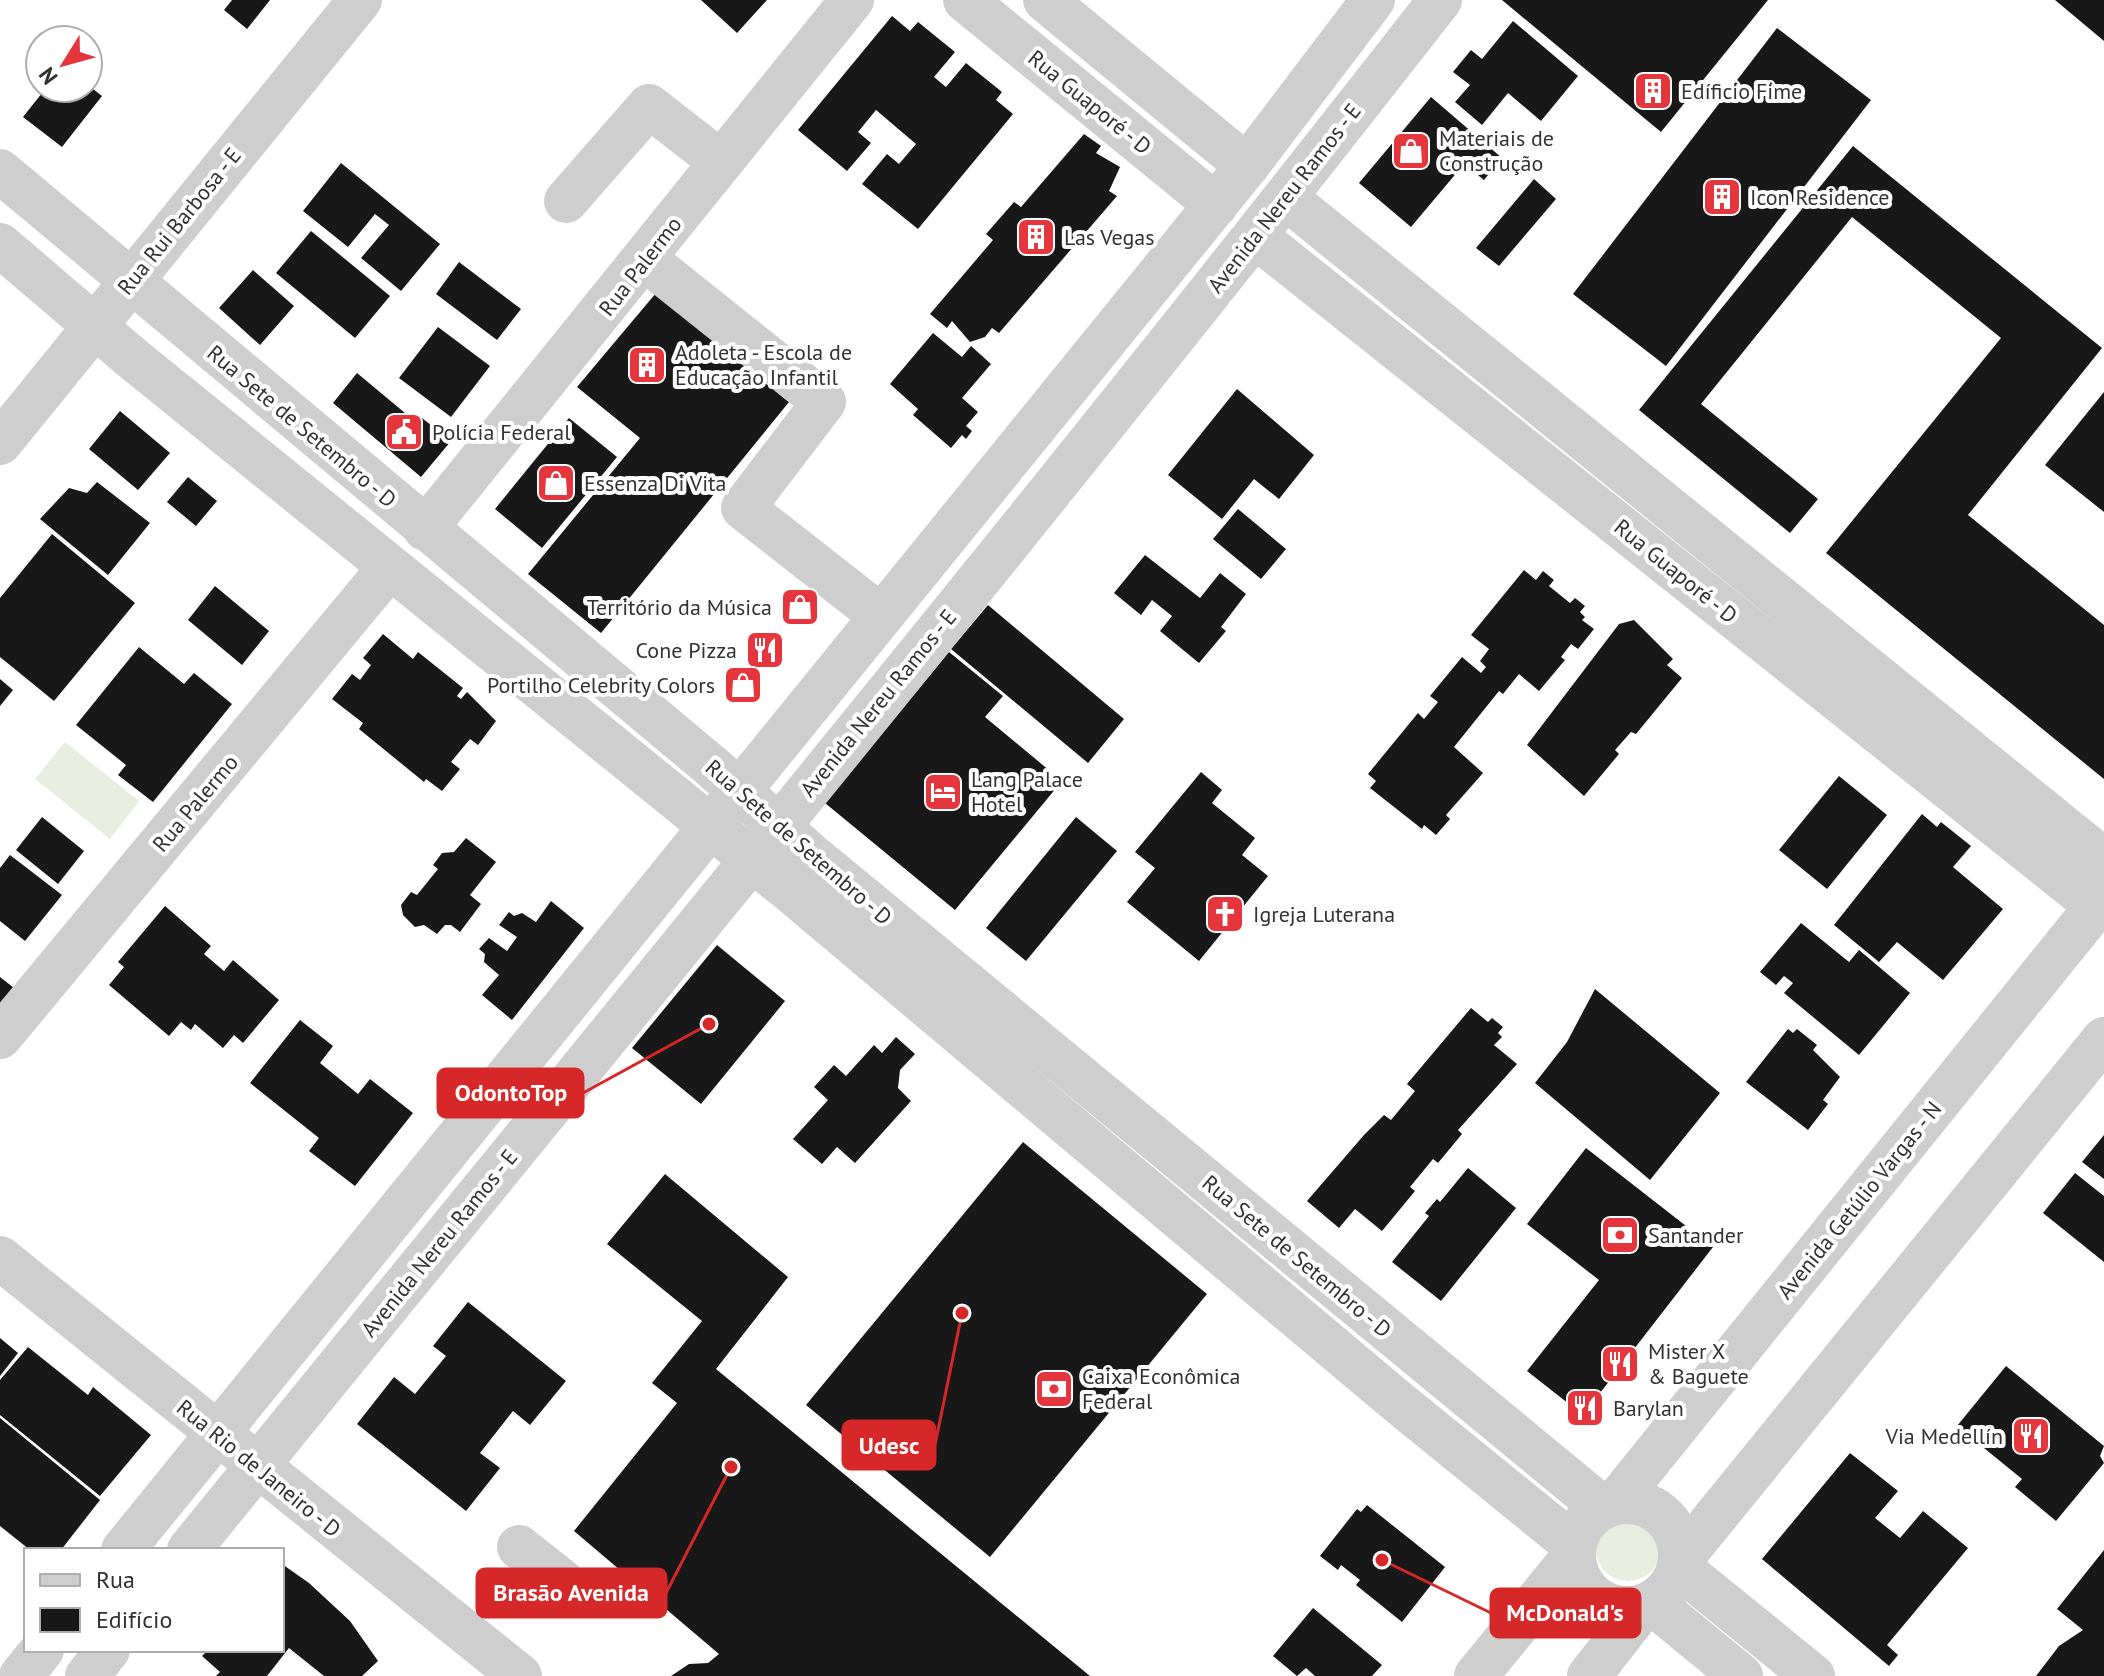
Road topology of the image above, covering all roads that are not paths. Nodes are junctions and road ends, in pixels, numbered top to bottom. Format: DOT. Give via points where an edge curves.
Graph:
graph roads {
  1 [pos="360,0"];
  2 [pos="852,0"];
  3 [pos="965,0"];
  4 [pos="1045,0"];
  5 [pos="1373,0"];
  6 [pos="1440,0"];
  7 [pos="1126,66"];
  8 [pos="1094,106"];
  9 [pos="721,162"];
  10 [pos="1247,166"];
  11 [pos="0,171"];
  12 [pos="1286,198"];
  13 [pos="566,201"];
  14 [pos="1216,205"];
  15 [pos="1255,236"];
  16 [pos="0,245"];
  17 [pos="646,260"];
  18 [pos="1381,274"];
  19 [pos="128,282"];
  20 [pos="1351,312"];
  21 [pos="95,326"];
  22 [pos="0,443"];
  23 [pos="425,529"];
  24 [pos="389,568"];
  25 [pos="881,616"];
  26 [pos="738,791"];
  27 [pos="1999,801"];
  28 [pos="779,826"];
  29 [pos="711,827"];
  30 [pos="751,859"];
  31 [pos="2104,860"];
  32 [pos="2101,902"];
  33 [pos="0,1037"];
  34 [pos="2104,1039"];
  35 [pos="0,1258"];
  36 [pos="217,1434"];
  37 [pos="257,1467"];
  38 [pos="1608,1505"];
  39 [pos="519,1547"];
  40 [pos="125,1548"];
  41 [pos="191,1548"];
  42 [pos="1574,1551"];
  43 [pos="1680,1563"];
  44 [pos="562,1581"];
  45 [pos="1647,1605"];
  46 [pos="40,1652"];
  47 [pos="106,1652"];
  48 [pos="21,1676"];
  49 [pos="87,1676"];
  50 [pos="520,1676"];
  51 [pos="1476,1676"];
  52 [pos="1589,1676"];
  53 [pos="1741,1676"];
  54 [pos="1813,1676"];
  1 -- 19 [label="street, Rua Rui Barbosa - E"];
  2 -- 9 [label="street, Rua Palermo"];
  3 -- 8 [label="street, Rua Guaporé - D"];
  4 -- 7 [label="street"];
  5 -- 10 [label="street"];
  6 -- 12 [label="street, Avenida Nereu Ramos - E"];
  7 -- 8 [label="street"];
  7 -- 10 [label="street"];
  8 -- 14 [label="street, Rua Guaporé - D"];
  9 -- 13 [label="street" via="649,106"];
  9 -- 17 [label="street, Rua Palermo"];
  10 -- 14 [label="street"];
  11 -- 19 [label="street, Rua Sete de Setembro - D"];
  12 -- 15 [label="street, Avenida Nereu Ramos - E"];
  12 -- 18 [label="street, Rua Guaporé - D"];
  14 -- 25 [label="street"];
  15 -- 20 [label="street, Rua Guaporé - D"];
  15 -- 28 [label="street, Avenida Nereu Ramos - E"];
  16 -- 21 [label="street, Rua Sete de Setembro - D"];
  17 -- 23 [label="street, Rua Palermo"];
  17 -- 25 [label="street" via="824,402 743,508"];
  18 -- 20 [label="street"];
  18 -- 27 [label="street, Rua Guaporé - D"];
  19 -- 21 [label="street, Rua Rui Barbosa - E"];
  19 -- 23 [label="street, Rua Sete de Setembro - D"];
  20 -- 27 [label="street, Rua Guaporé - D"];
  21 -- 22 [label="street, Rua Rui Barbosa - E"];
  21 -- 24 [label="street, Rua Sete de Setembro - D"];
  23 -- 26 [label="street, Rua Sete de Setembro - D"];
  24 -- 29 [label="street, Rua Sete de Setembro - D"];
  24 -- 33 [label="street, Rua Palermo"];
  25 -- 26 [label="street"];
  26 -- 28 [label="street, Rua Sete de Setembro - D"];
  26 -- 29 [label="street"];
  27 -- 31 [label="street, Rua Guaporé - D"];
  27 -- 32 [label="street, Rua Guaporé - D"];
  28 -- 30 [label="street, Avenida Nereu Ramos - E"];
  28 -- 38 [label="street, Rua Sete de Setembro - D"];
  29 -- 30 [label="street, Rua Sete de Setembro - D"];
  29 -- 36 [label="street"];
  30 -- 37 [label="street, Avenida Nereu Ramos - E"];
  30 -- 42 [label="street, Rua Sete de Setembro - D"];
  32 -- 38 [label="street, Avenida Getúlio Vargas - N"];
  34 -- 43 [label="street"];
  35 -- 36 [label="street, Rua Rio de Janeiro - D"];
  36 -- 37 [label="street, Rua Rio de Janeiro - D"];
  36 -- 40 [label="street"];
  37 -- 41 [label="street, Avenida Nereu Ramos - E"];
  37 -- 50 [label="street, Rua Rio de Janeiro - D"];
  38 -- 42 [label="street" via="1584,1523"];
  38 -- 43 [label="street" via="1640,1503 1662,1514 1677,1534"];
  39 -- 44 [label="street"];
  42 -- 45 [label="street" via="1577,1576 1604,1604 1623,1609"];
  42 -- 51 [label="street"];
  43 -- 45 [label="street" via="1670,1588"];
  43 -- 54 [label="street"];
  45 -- 52 [label="street"];
  45 -- 53 [label="street"];
  46 -- 48 [label="street"];
  47 -- 49 [label="street"];
}
